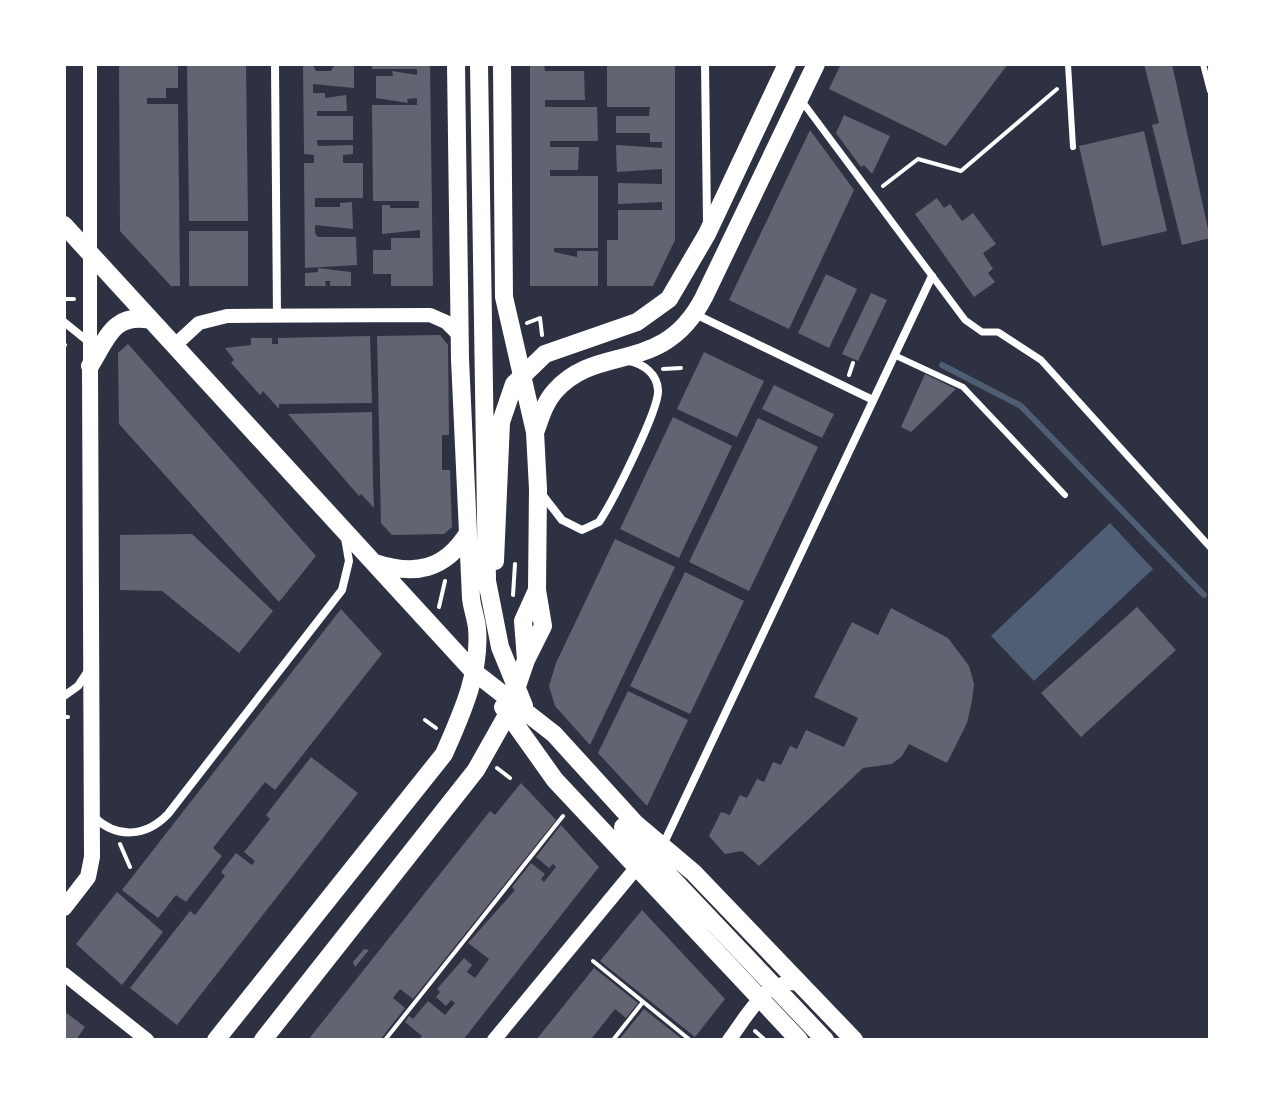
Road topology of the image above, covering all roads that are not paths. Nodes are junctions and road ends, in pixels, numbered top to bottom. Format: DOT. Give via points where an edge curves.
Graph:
graph roads {
  1 [pos="90,64"];
  2 [pos="275,64"];
  3 [pos="456,64"];
  4 [pos="479,64"];
  5 [pos="502,64"];
  6 [pos="705,64"];
  7 [pos="787,64"];
  8 [pos="816,64"];
  9 [pos="1068,64"];
  10 [pos="1203,64"];
  11 [pos="1210,91"];
  12 [pos="800,98"];
  13 [pos="1073,147"];
  14 [pos="64,225"];
  15 [pos="707,234"];
  16 [pos="91,255"];
  17 [pos="932,276"];
  18 [pos="695,314"];
  19 [pos="277,316"];
  20 [pos="151,320"];
  21 [pos="64,322"];
  22 [pos="460,336"];
  23 [pos="90,343"];
  24 [pos="174,346"];
  25 [pos="894,355"];
  26 [pos="619,360"];
  27 [pos="90,366"];
  28 [pos="522,373"];
  29 [pos="873,400"];
  30 [pos="535,432"];
  31 [pos="538,489"];
  32 [pos="1065,495"];
  33 [pos="343,530"];
  34 [pos="468,533"];
  35 [pos="1210,547"];
  36 [pos="374,563"];
  37 [pos="477,629"];
  38 [pos="91,666"];
  39 [pos="473,671"];
  40 [pos="64,696"];
  41 [pos="510,707"];
  42 [pos="92,815"];
  43 [pos="662,845"];
  44 [pos="637,867"];
  45 [pos="64,908"];
  46 [pos="64,974"];
  47 [pos="807,988"];
  48 [pos="762,999"];
  49 [pos="147,1040"];
  50 [pos="216,1040"];
  51 [pos="263,1040"];
  52 [pos="494,1040"];
  53 [pos="729,1040"];
  54 [pos="799,1040"];
  55 [pos="825,1040"];
  56 [pos="854,1040"];
  1 -- 16 [label="street"];
  2 -- 19 [label="street"];
  3 -- 22 [label="main road"];
  4 -- 55 [label="main road" via="485,541 493,617 509,675 531,721 571,772"];
  5 -- 28 [label="main road" via="504,297"];
  6 -- 15 [label="street"];
  7 -- 15 [label="main road"];
  8 -- 12 [label="main road"];
  9 -- 13 [label="lane"];
  10 -- 11 [label="lane"];
  12 -- 17 [label="street"];
  12 -- 18 [label="main road"];
  14 -- 16 [label="main road"];
  15 -- 28 [label="main road" via="678,287 649,316 562,346"];
  16 -- 20 [label="main road"];
  16 -- 23 [label="street"];
  17 -- 25 [label="street"];
  17 -- 35 [label="street" via="965,320 982,332 998,332 1041,360"];
  18 -- 26 [label="main road" via="663,344"];
  18 -- 29 [label="street"];
  19 -- 22 [label="street" via="430,315"];
  19 -- 24 [label="street" via="212,317"];
  20 -- 24 [label="main road"];
  20 -- 27 [label="main road" via="128,319 114,325"];
  21 -- 23 [label="street"];
  22 -- 34 [label="main road"];
  23 -- 27 [label="street"];
  24 -- 33 [label="main road"];
  25 -- 29 [label="street"];
  25 -- 32 [label="lane" via="963,387"];
  26 -- 30 [label="main road" via="564,383 548,400"];
  26 -- 31 [label="street" via="648,370 658,399 603,517 588,529 576,528 562,520"];
  27 -- 38 [label="main road"];
  28 -- 30 [label="main road"];
  28 -- 37 [label="main road" via="501,422 496,553 487,609"];
  29 -- 43 [label="street"];
  30 -- 31 [label="main road"];
  31 -- 41 [label="main road" via="537,590 543,626"];
  33 -- 36 [label="main road"];
  33 -- 42 [label="street" via="349,561 342,590 168,814 148,831 135,834 104,827"];
  34 -- 36 [label="main road" via="444,562 410,572"];
  34 -- 37 [label="main road"];
  36 -- 39 [label="main road"];
  37 -- 39 [label="main road"];
  38 -- 40 [label="street"];
  38 -- 42 [label="main road"];
  39 -- 41 [label="main road"];
  39 -- 50 [label="main road" via="462,717 444,754"];
  41 -- 43 [label="main road" via="554,734 635,823"];
  41 -- 44 [label="main road" via="555,780"];
  41 -- 51 [label="main road" via="491,747 459,793"];
  42 -- 45 [label="main road" via="88,877"];
  43 -- 47 [label="main road"];
  44 -- 48 [label="main road"];
  44 -- 52 [label="street"];
  46 -- 49 [label="street"];
  47 -- 48 [label="street" via="777,984"];
  47 -- 56 [label="main road"];
  48 -- 53 [label="street"];
  48 -- 54 [label="main road"];
}
